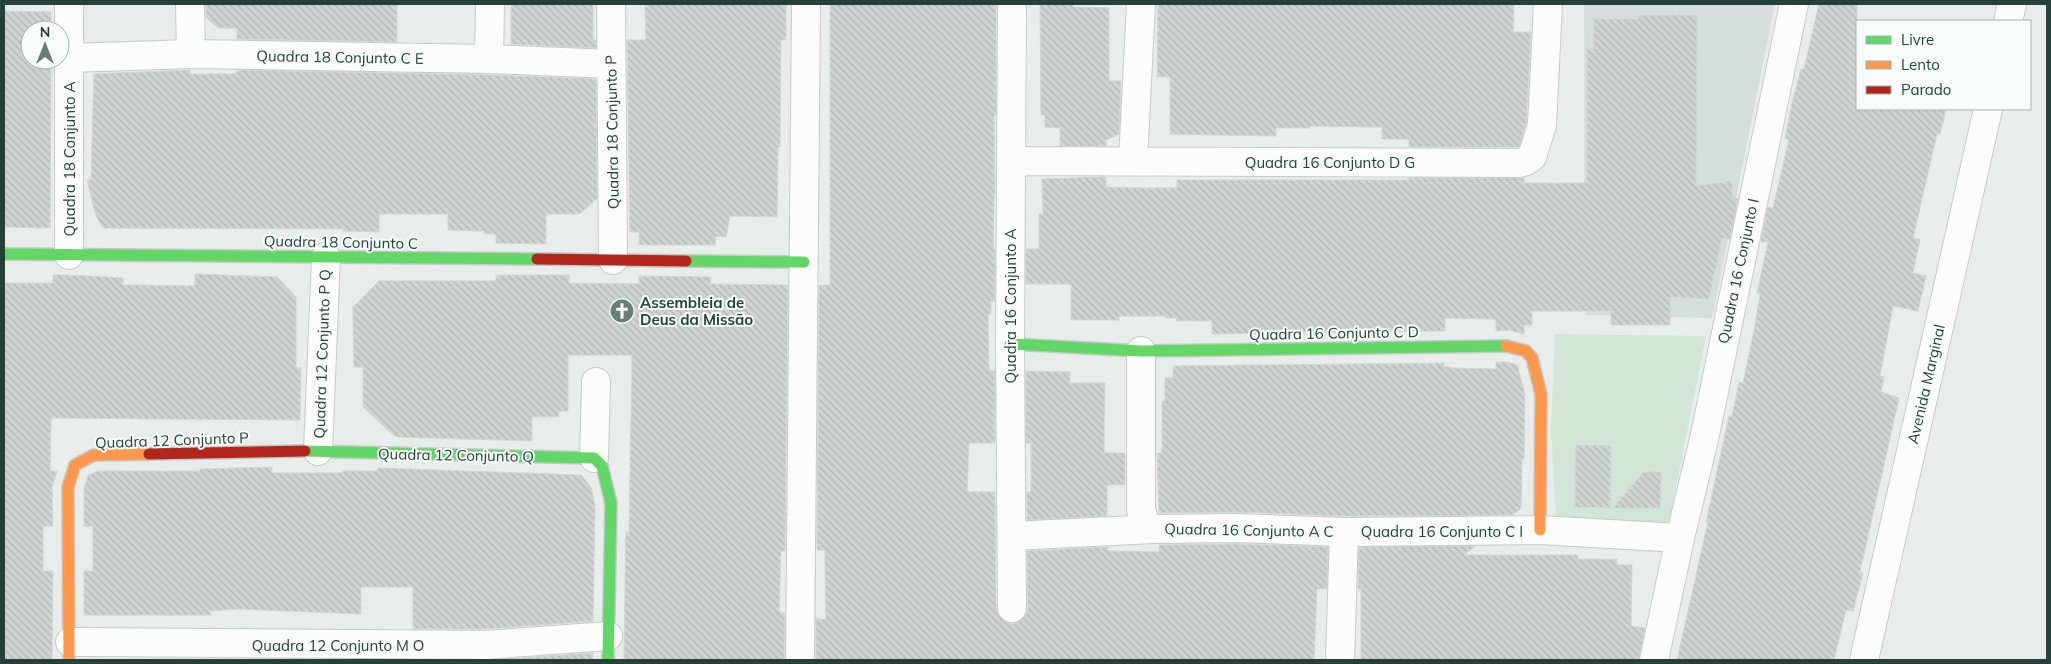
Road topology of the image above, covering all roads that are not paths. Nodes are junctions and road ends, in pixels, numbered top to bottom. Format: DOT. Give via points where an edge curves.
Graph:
graph roads {
  1 [pos="69,4"];
  2 [pos="190,4"];
  3 [pos="490,4"];
  4 [pos="611,4"];
  5 [pos="806,4"];
  6 [pos="1012,4"];
  7 [pos="1141,4"];
  8 [pos="1548,4"];
  9 [pos="1794,4"];
  10 [pos="2012,4"];
  11 [pos="69,20"];
  12 [pos="2008,20"];
  13 [pos="191,54"];
  14 [pos="70,58"];
  15 [pos="489,59"];
  16 [pos="610,64"];
  17 [pos="69,70"];
  18 [pos="1988,110"];
  19 [pos="1011,161"];
  20 [pos="1132,161"];
  21 [pos="4,254"];
  22 [pos="69,255"];
  23 [pos="326,257"];
  24 [pos="613,260"];
  25 [pos="804,262"];
  26 [pos="1010,344"];
  27 [pos="1141,351"];
  28 [pos="596,382"];
  29 [pos="318,451"];
  30 [pos="594,458"];
  31 [pos="1154,529"];
  32 [pos="1540,530"];
  33 [pos="1344,532"];
  34 [pos="1012,536"];
  35 [pos="1680,538"];
  36 [pos="1012,608"];
  37 [pos="608,648"];
  38 [pos="69,651"];
  39 [pos="190,652"];
  40 [pos="485,653"];
  41 [pos="800,660"];
  42 [pos="1340,660"];
  43 [pos="1654,660"];
  44 [pos="1864,660"];
  1 -- 11 [label="street, Quadra 18 Conjunto A"];
  2 -- 13 [label="street"];
  3 -- 15 [label="street"];
  4 -- 16 [label="street, Quadra 18 Conjunto P"];
  5 -- 25 [label="street"];
  6 -- 19 [label="street, Quadra 16 Conjunto A"];
  7 -- 20 [label="street"];
  8 -- 20 [label="street, Quadra 16 Conjunto D G" via="1542,125 1532,156 1526,161"];
  9 -- 35 [label="street, Quadra 16 Conjunto I" via="1705,435"];
  10 -- 12 [label="street"];
  13 -- 14 [label="street, Quadra 18 Conjunto C E"];
  13 -- 15 [label="street, Quadra 18 Conjunto C E"];
  15 -- 16 [label="street, Quadra 18 Conjunto C E"];
  16 -- 24 [label="street, Quadra 18 Conjunto P"];
  17 -- 22 [label="street, Quadra 18 Conjunto A"];
  18 -- 44 [label="street, Avenida Marginal"];
  19 -- 20 [label="street, Quadra 16 Conjunto D G"];
  19 -- 26 [label="street, Quadra 16 Conjunto A"];
  21 -- 22 [label="street, Quadra 18 Conjunto C"];
  22 -- 23 [label="street, Quadra 18 Conjunto C"];
  23 -- 24 [label="street, Quadra 18 Conjunto C"];
  23 -- 29 [label="street, Quadra 12 Conjunto P Q"];
  24 -- 25 [label="street, Quadra 18 Conjunto C"];
  25 -- 41 [label="street"];
  26 -- 27 [label="street, Quadra 16 Conjunto C D"];
  26 -- 34 [label="street, Quadra 16 Conjunto A"];
  27 -- 31 [label="street" via="1141,510 1146,524"];
  27 -- 32 [label="street, Quadra 16 Conjunto C D" via="1509,346 1526,351 1532,358 1541,394"];
  28 -- 30 [label="street"];
  29 -- 30 [label="street, Quadra 12 Conjunto Q"];
  29 -- 38 [label="street, Quadra 12 Conjunto P" via="94,455 75,465 68,487"];
  30 -- 37 [label="street" via="602,466 610,503"];
  31 -- 33 [label="street, Quadra 16 Conjunto A C"];
  31 -- 34 [label="street, Quadra 16 Conjunto A C"];
  32 -- 33 [label="street, Quadra 16 Conjunto C I"];
  32 -- 35 [label="street"];
  33 -- 42 [label="street"];
  34 -- 36 [label="street, Quadra 16 Conjunto A"];
  35 -- 43 [label="street, Quadra 16 Conjunto I"];
  37 -- 40 [label="street, Quadra 12 Conjunto M O"];
  38 -- 39 [label="street, Quadra 12 Conjunto M O"];
  39 -- 40 [label="street, Quadra 12 Conjunto M O"];
}
